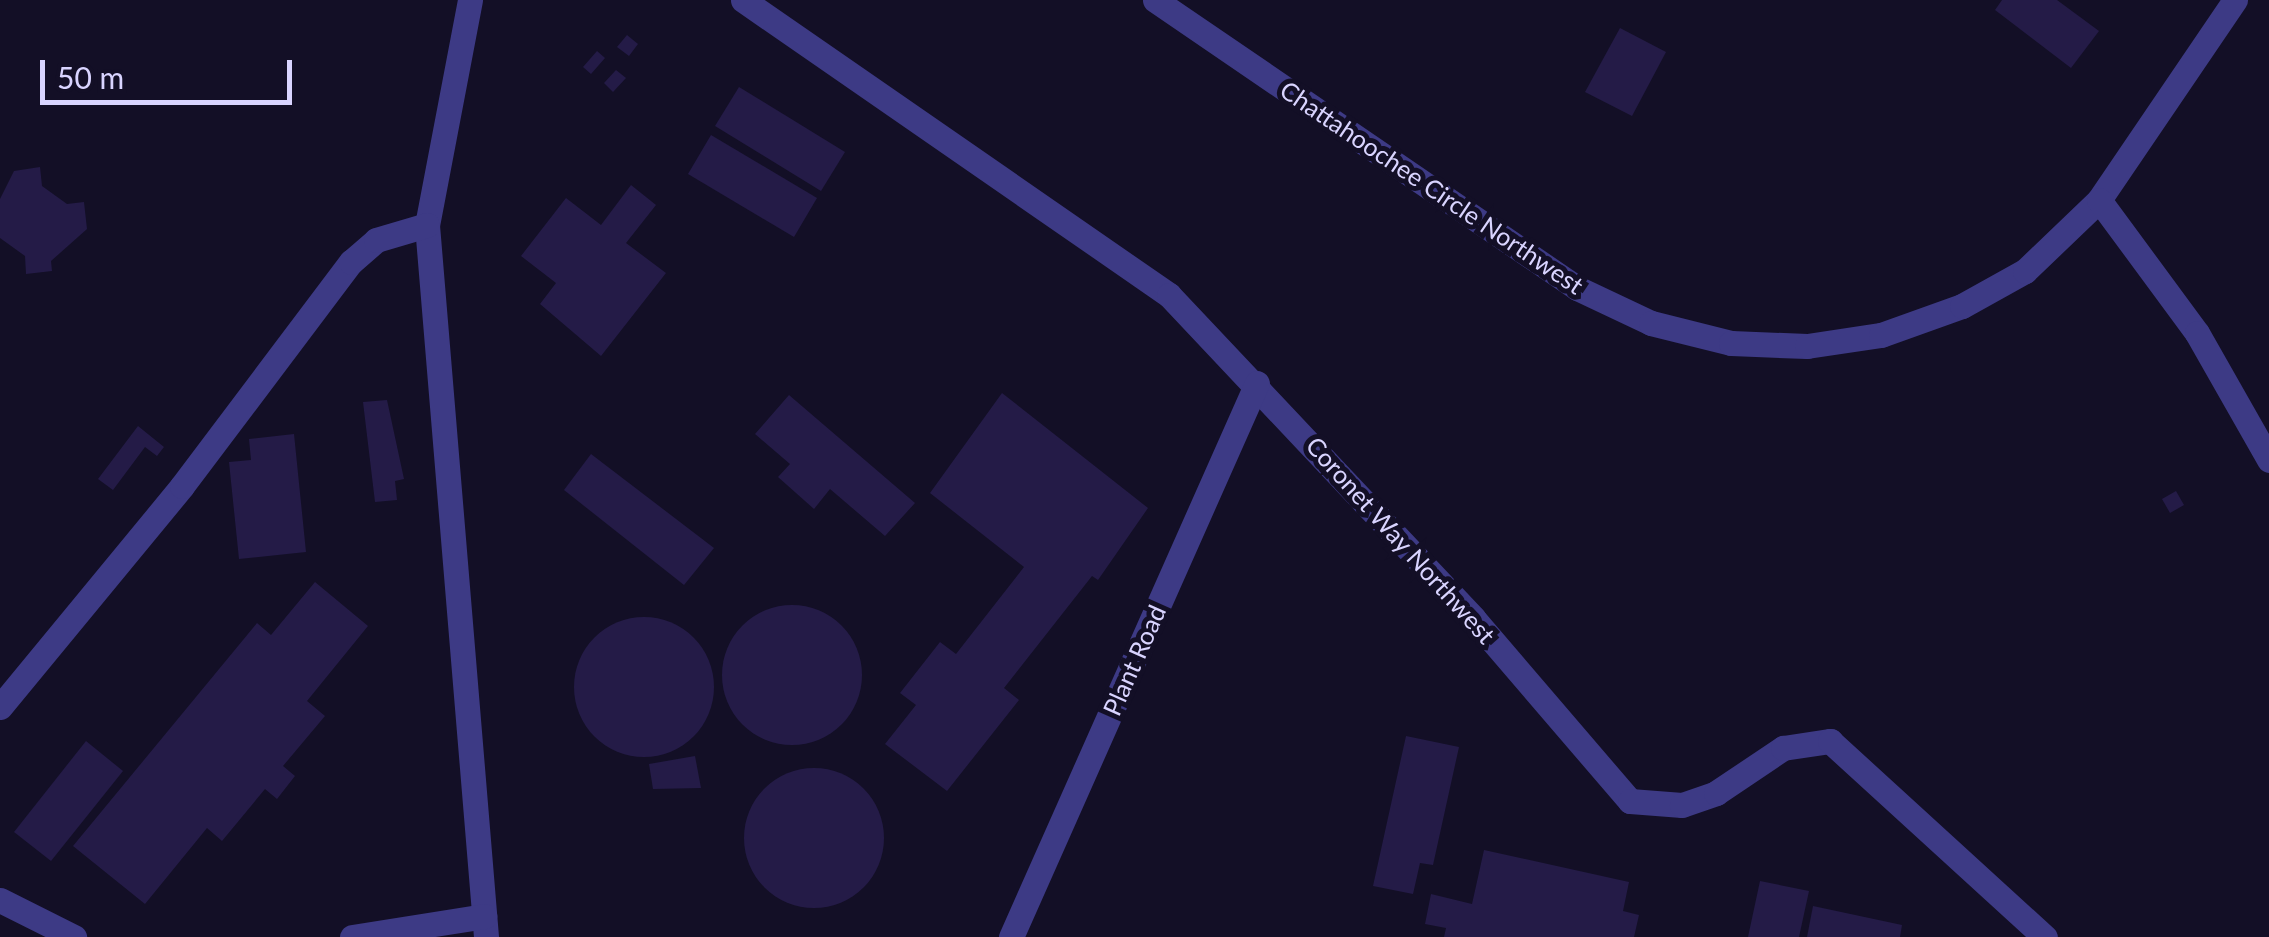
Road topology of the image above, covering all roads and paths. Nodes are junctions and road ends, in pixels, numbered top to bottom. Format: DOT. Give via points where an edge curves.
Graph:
graph roads {
  1 [pos="470,0"];
  2 [pos="743,0"];
  3 [pos="1155,0"];
  4 [pos="2235,0"];
  5 [pos="2099,200"];
  6 [pos="428,224"];
  7 [pos="1257,383"];
  8 [pos="2269,460"];
  9 [pos="0,706"];
  10 [pos="0,900"];
  11 [pos="485,926"];
  12 [pos="74,937"];
  13 [pos="352,937"];
  14 [pos="1011,937"];
  15 [pos="2045,937"];
  1 -- 6 [label="street"];
  2 -- 7 [label="street, Coronet Way Northwest" via="1168,295"];
  3 -- 5 [label="street, Chattahoochee Circle Northwest" via="1577,288 1651,323 1731,343 1807,346 1881,334 1962,306 2025,270"];
  4 -- 5 [label="street, Chattahoochee Circle Northwest"];
  5 -- 8 [label="street" via="2198,333"];
  6 -- 9 [label="street" via="376,240 351,262 182,486"];
  6 -- 11 [label="street"];
  7 -- 14 [label="street, Plant Road"];
  7 -- 15 [label="street, Coronet Way Northwest" via="1630,802 1682,806 1716,793 1783,748 1830,741"];
  10 -- 12 [label="street"];
  11 -- 13 [label="street"];
}
